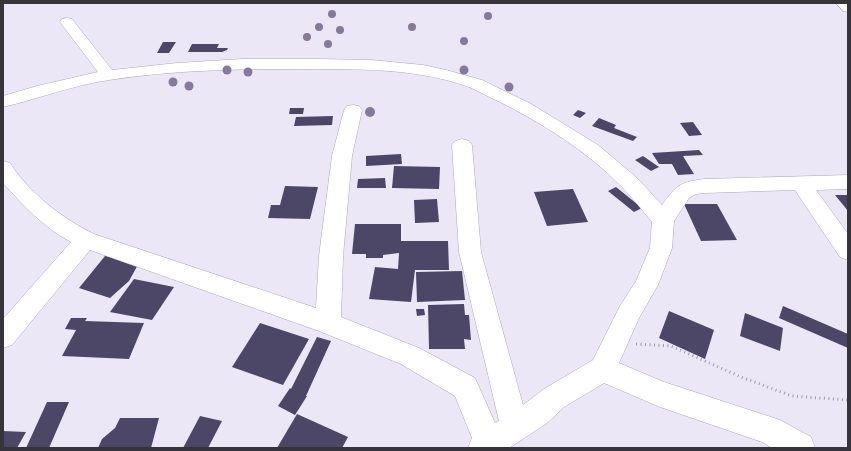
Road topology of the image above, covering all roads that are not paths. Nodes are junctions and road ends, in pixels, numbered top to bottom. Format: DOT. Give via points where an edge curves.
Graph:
graph roads {
  1 [pos="843,3"];
  2 [pos="848,8"];
  3 [pos="67,22"];
  4 [pos="108,75"];
  5 [pos="3,102"];
  6 [pos="354,110"];
  7 [pos="462,145"];
  8 [pos="3,168"];
  9 [pos="848,182"];
  10 [pos="801,184"];
  11 [pos="663,220"];
  12 [pos="86,240"];
  13 [pos="848,250"];
  14 [pos="328,323"];
  15 [pos="3,337"];
  16 [pos="603,369"];
  17 [pos="515,428"];
  18 [pos="486,446"];
  19 [pos="800,448"];
  1 -- 2 [label="street"];
  3 -- 4 [label="street"];
  4 -- 5 [label="street"];
  4 -- 11 [label="street" via="243,64 319,64 371,65 446,75 476,84 525,108 591,148 629,182"];
  6 -- 14 [label="street" via="342,156 330,256"];
  7 -- 17 [label="street" via="470,252"];
  8 -- 12 [label="street" via="37,207 63,228"];
  9 -- 10 [label="street"];
  10 -- 11 [label="street" via="691,188 682,193"];
  10 -- 13 [label="street"];
  11 -- 16 [label="street" via="661,248 646,286 629,313"];
  12 -- 14 [label="street"];
  12 -- 15 [label="street"];
  14 -- 18 [label="street" via="410,356 465,387"];
  16 -- 17 [label="street" via="554,398"];
  16 -- 19 [label="street" via="660,394 770,430"];
  17 -- 18 [label="street"];
}
